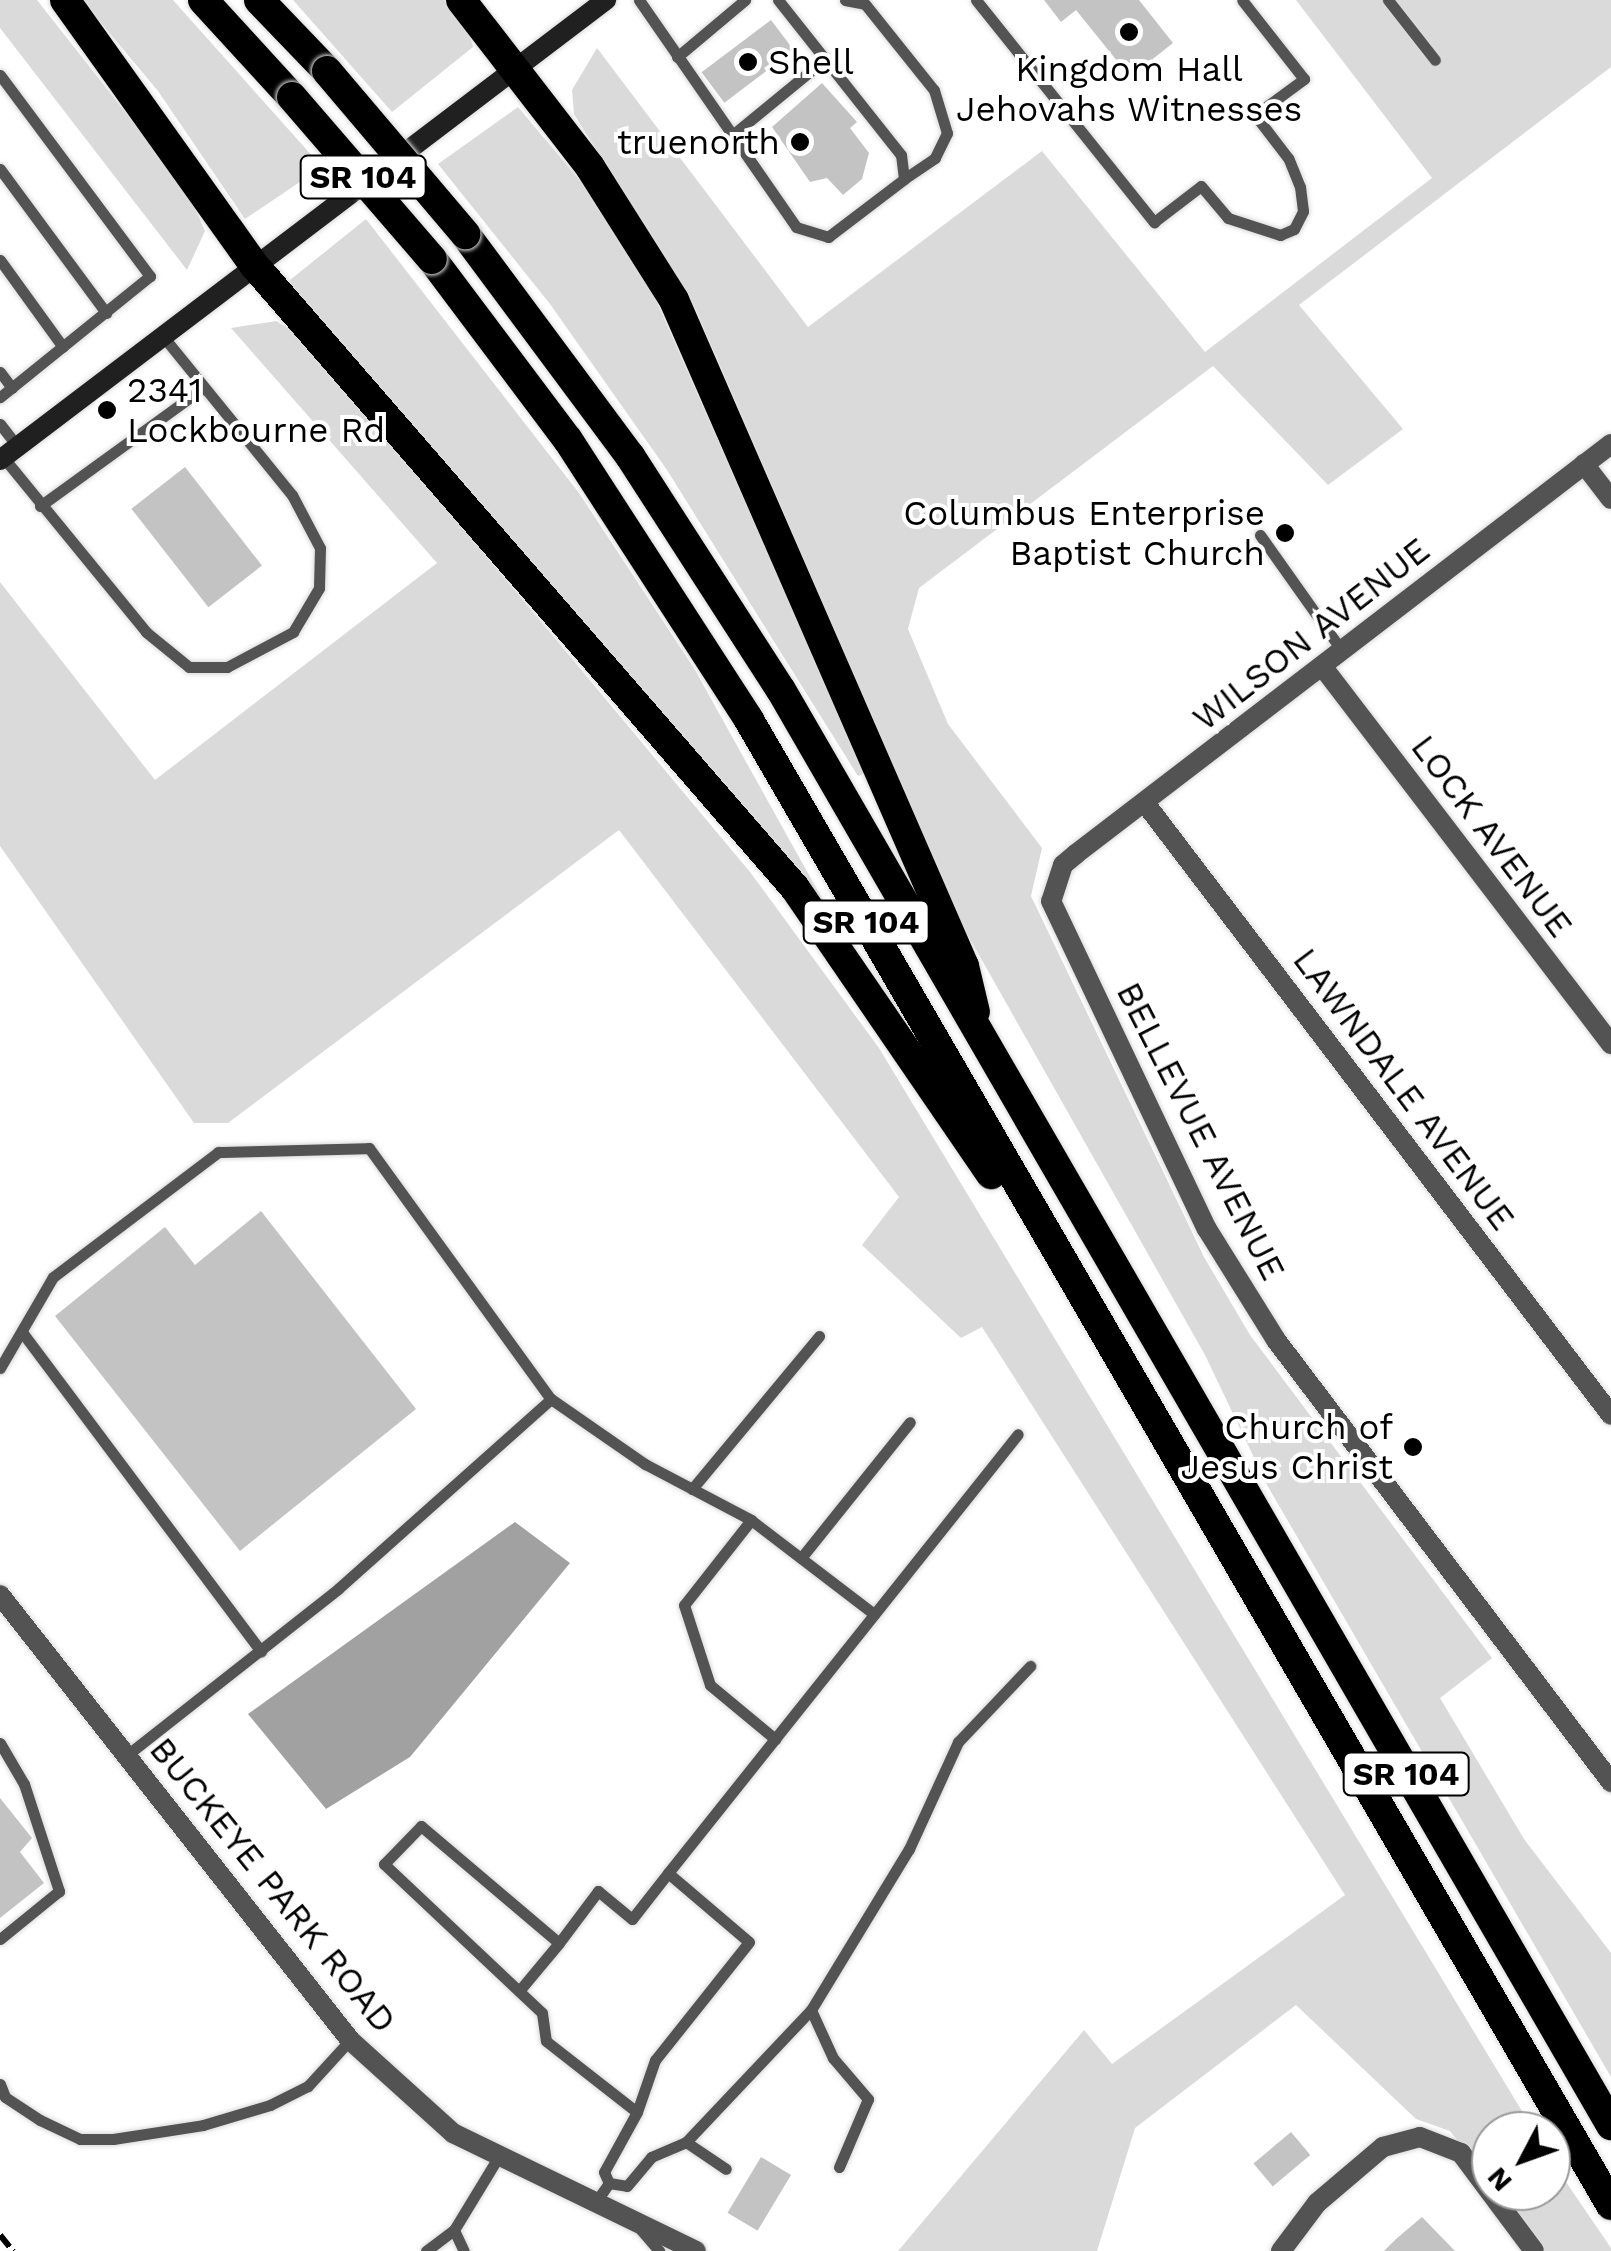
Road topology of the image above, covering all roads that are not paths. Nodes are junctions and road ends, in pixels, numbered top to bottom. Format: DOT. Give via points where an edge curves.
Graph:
graph roads {
  1 [pos="65,0"];
  2 [pos="203,0"];
  3 [pos="259,0"];
  4 [pos="461,0"];
  5 [pos="606,0"];
  6 [pos="639,0"];
  7 [pos="745,0"];
  8 [pos="778,0"];
  9 [pos="844,0"];
  10 [pos="976,0"];
  11 [pos="1242,0"];
  12 [pos="1388,0"];
  13 [pos="676,56"];
  14 [pos="825,60"];
  15 [pos="1435,60"];
  16 [pos="512,68"];
  17 [pos="0,75"];
  18 [pos="730,137"];
  19 [pos="0,169"];
  20 [pos="904,179"];
  21 [pos="0,260"];
  22 [pos="254,266"];
  23 [pos="106,313"];
  24 [pos="162,336"];
  25 [pos="63,347"];
  26 [pos="0,372"];
  27 [pos="12,388"];
  28 [pos="203,388"];
  29 [pos="0,397"];
  30 [pos="0,424"];
  31 [pos="1611,444"];
  32 [pos="7,454"];
  33 [pos="1584,464"];
  34 [pos="1611,499"];
  35 [pos="40,506"];
  36 [pos="1260,535"];
  37 [pos="1342,651"];
  38 [pos="1322,666"];
  39 [pos="1145,803"];
  40 [pos="1056,881"];
  41 [pos="1611,1044"];
  42 [pos="983,1045"];
  43 [pos="1040,1229"];
  44 [pos="22,1332"];
  45 [pos="819,1336"];
  46 [pos="0,1368"];
  47 [pos="551,1399"];
  48 [pos="1611,1414"];
  49 [pos="910,1422"];
  50 [pos="1018,1434"];
  51 [pos="692,1489"];
  52 [pos="751,1520"];
  53 [pos="801,1558"];
  54 [pos="0,1595"];
  55 [pos="874,1614"];
  56 [pos="261,1652"];
  57 [pos="1030,1666"];
  58 [pos="775,1739"];
  59 [pos="0,1743"];
  60 [pos="126,1756"];
  61 [pos="1611,1782"];
  62 [pos="668,1873"];
  63 [pos="0,1939"];
  64 [pos="558,1943"];
  65 [pos="519,1991"];
  66 [pos="811,2010"];
  67 [pos="350,2040"];
  68 [pos="0,2084"];
  69 [pos="636,2112"];
  70 [pos="1611,2124"];
  71 [pos="686,2142"];
  72 [pos="499,2156"];
  73 [pos="839,2167"];
  74 [pos="726,2170"];
  75 [pos="609,2182"];
  76 [pos="595,2203"];
  77 [pos="1611,2206"];
  78 [pos="635,2223"];
  79 [pos="454,2230"];
  80 [pos="1290,2247"];
  81 [pos="426,2251"];
  82 [pos="464,2251"];
  83 [pos="658,2251"];
  84 [pos="696,2251"];
  85 [pos="1534,2251"];
  1 -- 22 [label="highway"];
  2 -- 43 [label="highway, SR 104, bridge" via="432,260 536,394 687,618"];
  3 -- 42 [label="highway, SR 104, bridge" via="465,234 630,456 720,592"];
  4 -- 16 [label="highway"];
  5 -- 16 [label="main road"];
  6 -- 13 [label="lane"];
  7 -- 13 [label="lane"];
  8 -- 14 [label="lane"];
  9 -- 20 [label="lane" via="865,4 934,90 947,133 935,158"];
  10 -- 11 [label="lane" via="1154,222 1202,186 1228,218 1280,235 1294,229 1303,211 1300,187 1288,158 1255,115 1304,79"];
  12 -- 15 [label="lane"];
  13 -- 18 [label="lane"];
  14 -- 18 [label="lane"];
  14 -- 20 [label="lane" via="901,154"];
  16 -- 22 [label="main road"];
  16 -- 42 [label="highway" via="590,167 674,300 964,966"];
  17 -- 23 [label="lane" via="150,276"];
  18 -- 20 [label="lane" via="796,227 828,237"];
  19 -- 23 [label="lane"];
  21 -- 25 [label="lane"];
  22 -- 24 [label="main road"];
  22 -- 43 [label="highway" via="782,873 982,1164"];
  23 -- 25 [label="lane"];
  24 -- 28 [label="lane"];
  24 -- 32 [label="main road"];
  25 -- 27 [label="lane"];
  26 -- 27 [label="lane"];
  27 -- 29 [label="lane"];
  28 -- 35 [label="lane"];
  28 -- 35 [label="lane" via="292,494 320,548 319,588 293,632 226,667 189,667 146,632"];
  30 -- 32 [label="lane"];
  31 -- 33 [label="street, WILSON AVENUE"];
  32 -- 35 [label="lane"];
  33 -- 34 [label="street"];
  33 -- 37 [label="street, WILSON AVENUE"];
  36 -- 37 [label="lane"];
  37 -- 38 [label="street, WILSON AVENUE"];
  38 -- 39 [label="street, WILSON AVENUE"];
  38 -- 41 [label="street, LOCK AVENUE"];
  39 -- 40 [label="street, WILSON AVENUE" via="1063,865"];
  39 -- 48 [label="street, LAWNDALE AVENUE"];
  40 -- 61 [label="street, BELLEVUE AVENUE" via="1051,901 1057,921 1207,1229 1276,1340"];
  42 -- 70 [label="highway, SR 104"];
  43 -- 77 [label="highway, SR 104"];
  44 -- 46 [label="lane"];
  44 -- 47 [label="lane" via="53,1277 218,1152 369,1148"];
  44 -- 56 [label="lane"];
  45 -- 51 [label="lane"];
  47 -- 51 [label="lane"];
  47 -- 56 [label="lane"];
  49 -- 53 [label="lane"];
  50 -- 55 [label="lane"];
  51 -- 52 [label="lane"];
  52 -- 53 [label="lane"];
  52 -- 58 [label="lane" via="684,1605 710,1685"];
  53 -- 55 [label="lane"];
  54 -- 60 [label="street, BUCKEYE PARK ROAD"];
  55 -- 58 [label="lane"];
  56 -- 60 [label="lane"];
  57 -- 66 [label="lane" via="958,1742 909,1849"];
  58 -- 62 [label="lane"];
  59 -- 63 [label="lane" via="24,1784 59,1890"];
  60 -- 67 [label="street, BUCKEYE PARK ROAD"];
  62 -- 64 [label="lane" via="632,1919 598,1891"];
  62 -- 69 [label="lane" via="749,1942 654,2060"];
  64 -- 65 [label="lane"];
  64 -- 65 [label="lane" via="421,1826 384,1864"];
  65 -- 69 [label="lane" via="542,2013 546,2041"];
  66 -- 71 [label="lane"];
  66 -- 73 [label="lane" via="833,2058 868,2099"];
  67 -- 68 [label="lane" via="308,2086 270,2105 203,2125 113,2139 80,2138 40,2120 5,2096"];
  67 -- 72 [label="street, BUCKEYE PARK ROAD" via="453,2134"];
  69 -- 75 [label="lane" via="604,2172"];
  71 -- 74 [label="lane"];
  71 -- 75 [label="lane" via="651,2157 626,2186"];
  72 -- 76 [label="street, BUCKEYE PARK ROAD"];
  72 -- 79 [label="lane"];
  75 -- 76 [label="lane"];
  76 -- 78 [label="street, BUCKEYE PARK ROAD"];
  78 -- 83 [label="lane"];
  78 -- 84 [label="street, BUCKEYE PARK ROAD"];
  79 -- 81 [label="lane"];
  79 -- 82 [label="lane"];
  80 -- 85 [label="street" via="1317,2204 1383,2148 1420,2137 1461,2153"];
}
